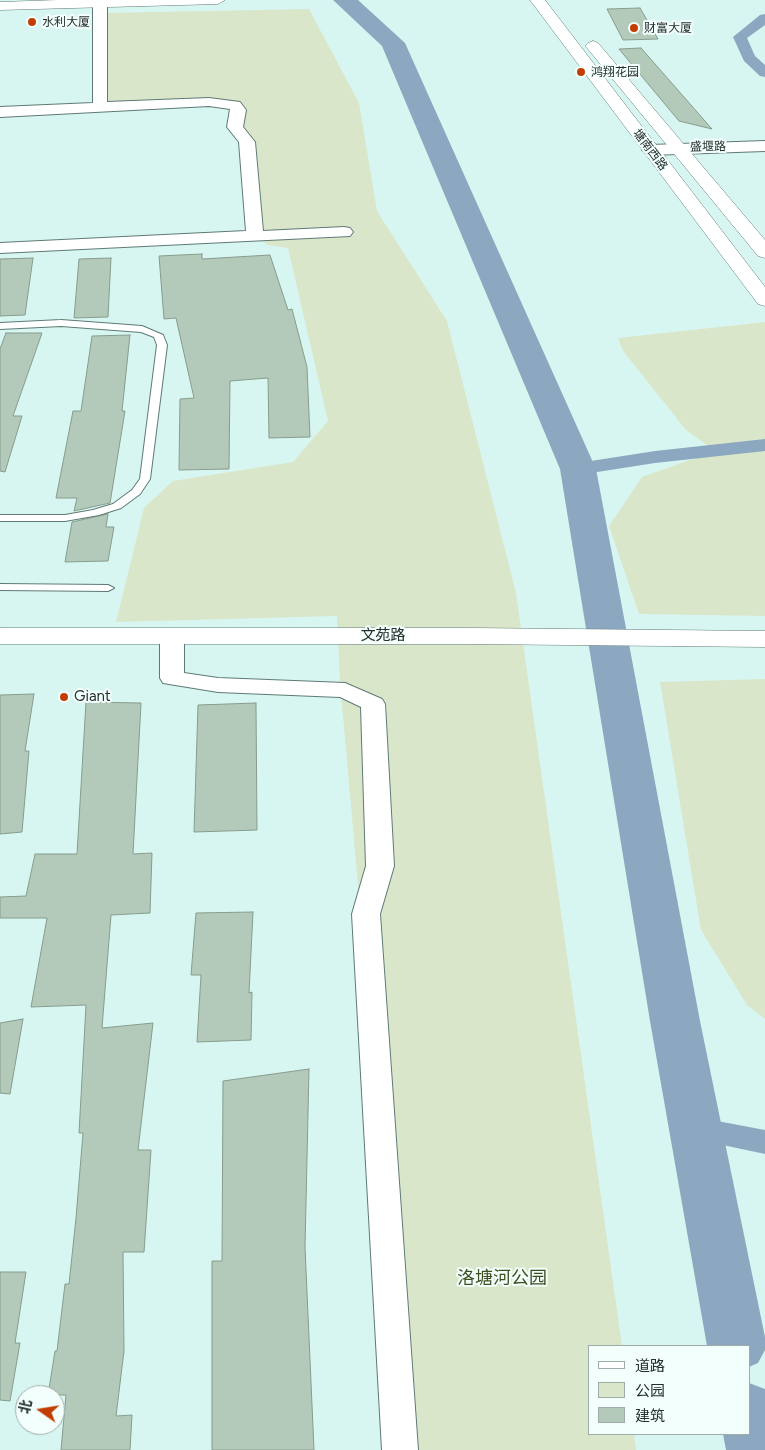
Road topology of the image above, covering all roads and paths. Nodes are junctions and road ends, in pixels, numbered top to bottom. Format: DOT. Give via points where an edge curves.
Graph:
graph roads {
  1 [pos="60,0"];
  2 [pos="218,0"];
  3 [pos="537,0"];
  4 [pos="557,0"];
  5 [pos="0,2"];
  6 [pos="100,3"];
  7 [pos="0,6"];
  8 [pos="100,106"];
  9 [pos="0,112"];
  10 [pos="765,146"];
  11 [pos="679,148"];
  12 [pos="650,150"];
  13 [pos="344,232"];
  14 [pos="255,236"];
  15 [pos="0,248"];
  16 [pos="765,252"];
  17 [pos="765,300"];
  18 [pos="0,326"];
  19 [pos="0,518"];
  20 [pos="0,588"];
  21 [pos="108,588"];
  22 [pos="0,636"];
  23 [pos="765,639"];
  24 [pos="172,643"];
  25 [pos="692,645"];
  26 [pos="0,650"];
  27 [pos="765,654"];
  28 [pos="400,1450"];
  1 -- 5 [label="main road"];
  2 -- 6 [label="main road"];
  3 -- 12 [label="main road, 塘南西路"];
  4 -- 11 [label="main road, 塘南西路"];
  6 -- 7 [label="main road"];
  6 -- 8 [label="street"];
  8 -- 9 [label="street"];
  8 -- 14 [label="street" via="209,102 235,105 238,110 234,127 247,142"];
  10 -- 11 [label="street, 盛堰路"];
  11 -- 12 [label="street, 盛堰路"];
  11 -- 16 [label="main road, 塘南西路"];
  12 -- 17 [label="main road, 塘南西路"];
  13 -- 14 [label="street"];
  14 -- 15 [label="street"];
  18 -- 19 [label="lane" via="61,323 142,329 158,335 162,345 145,479 136,492 117,506 95,513 66,518"];
  20 -- 21 [label="lane"];
  22 -- 24 [label="main road, 文苑路"];
  23 -- 25 [label="main road, 文苑路"];
  24 -- 25 [label="main road, 文苑路"];
  24 -- 26 [label="main road, 文苑路"];
  24 -- 28 [label="street" via="172,678 218,685 345,690 372,704 380,866 366,914"];
  25 -- 27 [label="main road, 文苑路"];
}
